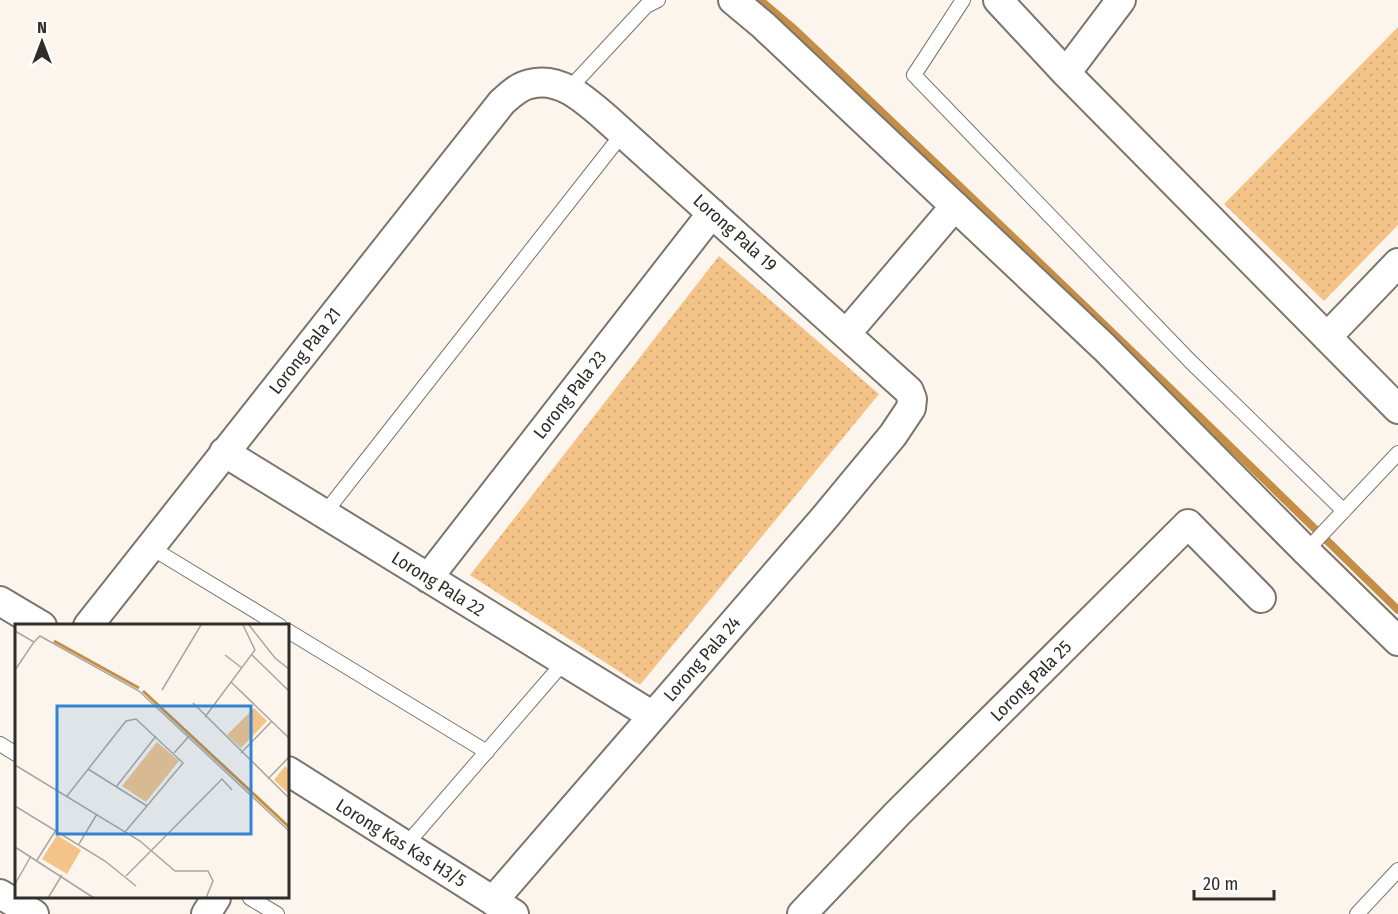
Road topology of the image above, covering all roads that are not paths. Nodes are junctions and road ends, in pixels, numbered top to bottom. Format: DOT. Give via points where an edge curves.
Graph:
graph roads {
  1 [pos="658,0"];
  2 [pos="733,0"];
  3 [pos="963,0"];
  4 [pos="998,0"];
  5 [pos="1121,0"];
  6 [pos="1066,73"];
  7 [pos="529,84"];
  8 [pos="569,89"];
  9 [pos="623,133"];
  10 [pos="955,206"];
  11 [pos="712,213"];
  12 [pos="1398,263"];
  13 [pos="846,334"];
  14 [pos="1327,336"];
  15 [pos="1398,409"];
  16 [pos="907,415"];
  17 [pos="224,452"];
  18 [pos="1398,453"];
  19 [pos="324,514"];
  20 [pos="1341,514"];
  21 [pos="150,547"];
  22 [pos="1309,548"];
  23 [pos="428,578"];
  24 [pos="1261,598"];
  25 [pos="0,601"];
  26 [pos="39,624"];
  27 [pos="90,624"];
  28 [pos="277,624"];
  29 [pos="290,632"];
  30 [pos="1398,641"];
  31 [pos="564,662"];
  32 [pos="653,716"];
  33 [pos="0,744"];
  34 [pos="487,752"];
  35 [pos="15,753"];
  36 [pos="290,776"];
  37 [pos="405,846"];
  38 [pos="1398,870"];
  39 [pos="0,894"];
  40 [pos="215,899"];
  41 [pos="253,899"];
  42 [pos="504,907"];
  43 [pos="34,914"];
  44 [pos="206,914"];
  45 [pos="277,914"];
  46 [pos="802,914"];
  47 [pos="1357,914"];
  1 -- 8 [label="lane" via="646,6"];
  2 -- 10 [label="street"];
  3 -- 20 [label="lane" via="914,75"];
  4 -- 6 [label="street"];
  5 -- 6 [label="street"];
  6 -- 14 [label="street"];
  7 -- 8 [label="street, Lorong Pala 19" via="549,82"];
  7 -- 17 [label="street, Lorong Pala 21" via="502,102"];
  8 -- 9 [label="street, Lorong Pala 19"];
  9 -- 11 [label="street, Lorong Pala 19"];
  9 -- 19 [label="lane"];
  10 -- 13 [label="street"];
  10 -- 22 [label="street"];
  11 -- 13 [label="street, Lorong Pala 19"];
  11 -- 23 [label="street, Lorong Pala 23"];
  12 -- 14 [label="street"];
  13 -- 16 [label="street, Lorong Pala 19" via="909,391 912,408"];
  14 -- 15 [label="street"];
  16 -- 32 [label="street, Lorong Pala 24" via="826,516"];
  17 -- 19 [label="street, Lorong Pala 22"];
  17 -- 21 [label="street, Lorong Pala 21"];
  18 -- 20 [label="lane"];
  19 -- 23 [label="street, Lorong Pala 22"];
  20 -- 22 [label="lane"];
  21 -- 27 [label="street, Lorong Pala 21"];
  21 -- 28 [label="lane"];
  22 -- 30 [label="street"];
  23 -- 31 [label="street, Lorong Pala 22"];
  24 -- 46 [label="street, Lorong Pala 25" via="1188,524"];
  25 -- 26 [label="street"];
  29 -- 34 [label="lane"];
  31 -- 32 [label="street, Lorong Pala 22"];
  31 -- 34 [label="lane"];
  32 -- 42 [label="street, Lorong Pala 24"];
  33 -- 35 [label="lane"];
  34 -- 37 [label="lane"];
  36 -- 37 [label="street, Lorong Kas Kas H3/5"];
  37 -- 42 [label="street, Lorong Kas Kas H3/5"];
  38 -- 47 [label="lane"];
  39 -- 43 [label="street"];
  40 -- 44 [label="street"];
  41 -- 45 [label="lane"];
}
